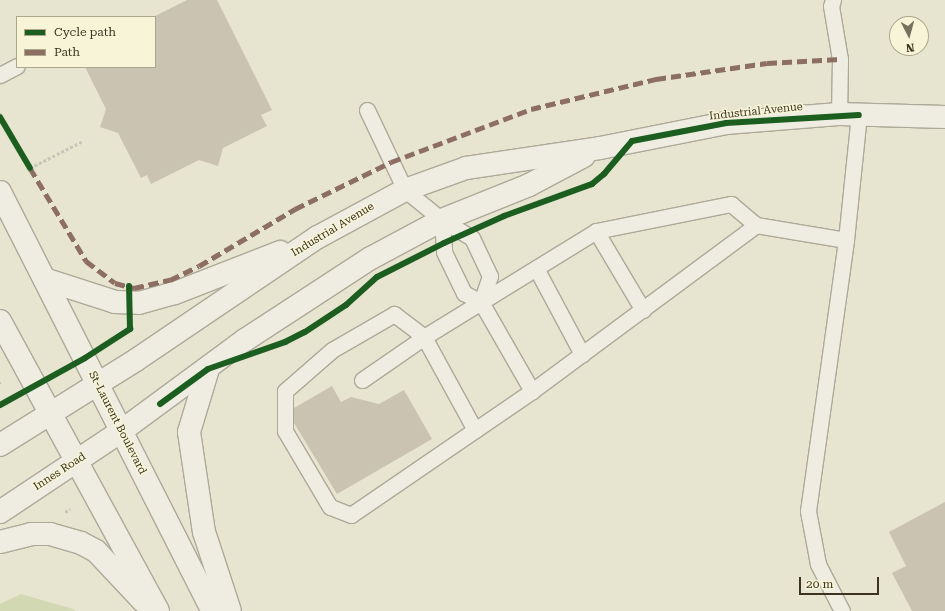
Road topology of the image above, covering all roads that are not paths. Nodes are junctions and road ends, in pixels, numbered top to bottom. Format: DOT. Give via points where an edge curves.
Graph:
graph roads {
  1 [pos="833,0"];
  2 [pos="16,67"];
  3 [pos="0,75"];
  4 [pos="367,110"];
  5 [pos="849,114"];
  6 [pos="945,117"];
  7 [pos="600,148"];
  8 [pos="405,190"];
  9 [pos="0,192"];
  10 [pos="442,220"];
  11 [pos="756,225"];
  12 [pos="596,231"];
  13 [pos="318,237"];
  14 [pos="846,240"];
  15 [pos="536,268"];
  16 [pos="47,280"];
  17 [pos="481,302"];
  18 [pos="643,310"];
  19 [pos="0,321"];
  20 [pos="424,337"];
  21 [pos="582,354"];
  22 [pos="208,369"];
  23 [pos="362,380"];
  24 [pos="96,385"];
  25 [pos="532,391"];
  26 [pos="51,415"];
  27 [pos="475,430"];
  28 [pos="120,432"];
  29 [pos="0,445"];
  30 [pos="75,462"];
  31 [pos="0,512"];
  32 [pos="0,542"];
  33 [pos="152,611"];
  34 [pos="158,611"];
  35 [pos="213,611"];
  36 [pos="230,611"];
  37 [pos="842,611"];
  1 -- 5 [label="lane" via="830,6"];
  2 -- 3 [label="lane"];
  4 -- 8 [label="lane"];
  5 -- 6 [label="main road, Industrial Avenue"];
  5 -- 7 [label="main road, Industrial Avenue" via="726,123"];
  5 -- 14 [label="lane"];
  7 -- 8 [label="main road, Industrial Avenue" via="466,168"];
  7 -- 10 [label="main road, Industrial Avenue" via="528,185"];
  8 -- 10 [label="lane"];
  8 -- 13 [label="main road, Industrial Avenue"];
  9 -- 16 [label="main road, St-Laurent Boulevard"];
  10 -- 17 [label="lane" via="444,252 464,293"];
  10 -- 17 [label="lane" via="472,238 480,254 490,276"];
  10 -- 22 [label="main road, Industrial Avenue" via="371,258 304,300"];
  11 -- 12 [label="lane" via="731,204"];
  11 -- 14 [label="lane"];
  11 -- 18 [label="lane"];
  12 -- 15 [label="lane"];
  12 -- 18 [label="lane"];
  13 -- 16 [label="main road" via="175,293 139,303 115,302"];
  13 -- 24 [label="main road, Industrial Avenue"];
  14 -- 37 [label="lane" via="808,512 818,564"];
  15 -- 17 [label="lane"];
  15 -- 21 [label="lane"];
  16 -- 24 [label="main road, St-Laurent Boulevard"];
  17 -- 20 [label="lane"];
  17 -- 25 [label="lane"];
  18 -- 21 [label="lane"];
  19 -- 26 [label="main road"];
  20 -- 23 [label="lane"];
  20 -- 27 [label="lane"];
  20 -- 27 [label="lane" via="394,314 332,350 285,390 285,431 330,507 351,515"];
  21 -- 25 [label="lane"];
  22 -- 28 [label="main road, Industrial Avenue"];
  22 -- 36 [label="main road" via="190,432 204,532"];
  24 -- 26 [label="main road"];
  24 -- 28 [label="main road, St-Laurent Boulevard"];
  25 -- 27 [label="lane"];
  26 -- 29 [label="main road"];
  26 -- 30 [label="main road"];
  28 -- 30 [label="main road, Innes Road"];
  28 -- 35 [label="main road, St-Laurent Boulevard"];
  30 -- 31 [label="main road, Innes Road"];
  30 -- 34 [label="main road"];
  32 -- 33 [label="main road" via="31,534 50,534 81,543 96,551"];
}
